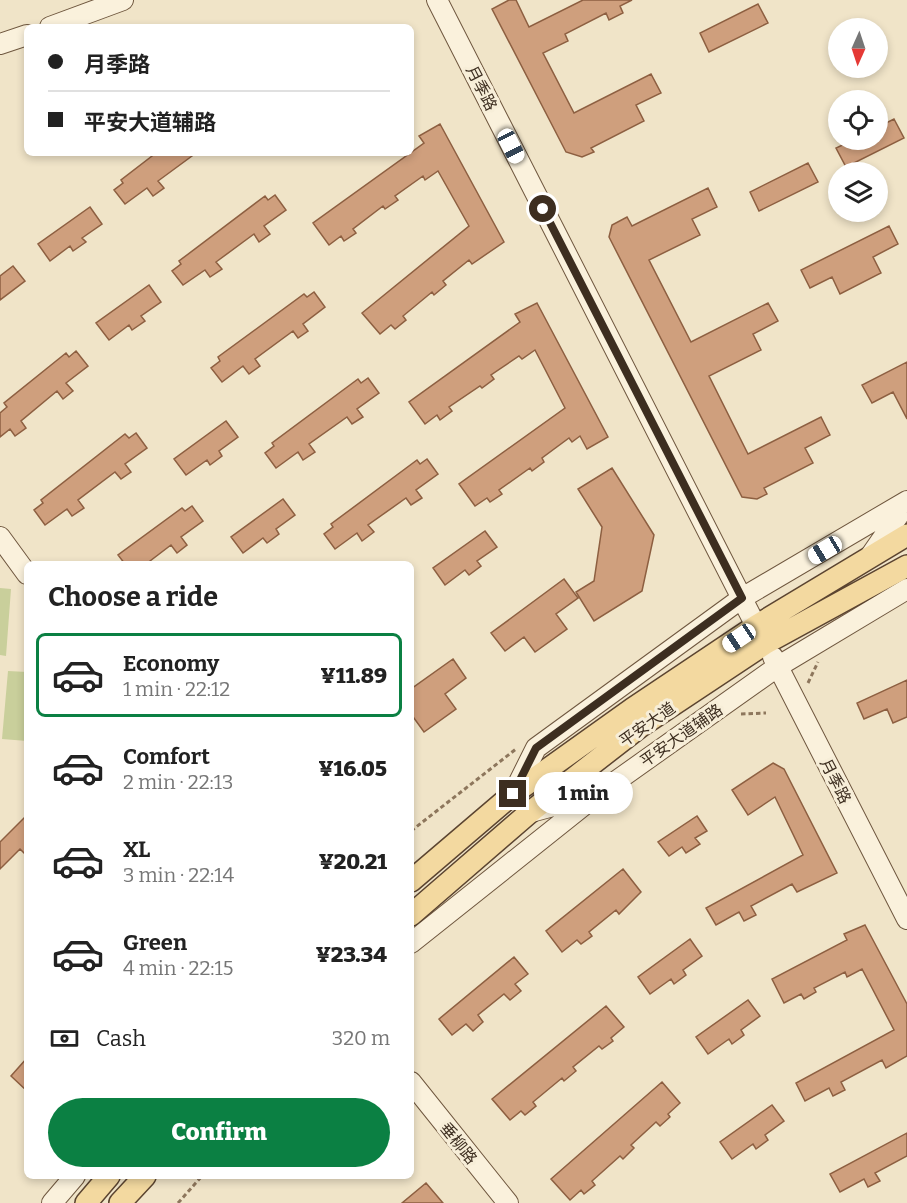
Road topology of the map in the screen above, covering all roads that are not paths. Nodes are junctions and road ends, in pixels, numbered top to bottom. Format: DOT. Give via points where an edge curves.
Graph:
graph roads {
  1 [pos="123,0"];
  2 [pos="436,0"];
  3 [pos="58,24"];
  4 [pos="24,36"];
  5 [pos="0,44"];
  6 [pos="907,502"];
  7 [pos="907,535"];
  8 [pos="0,537"];
  9 [pos="871,555"];
  10 [pos="907,566"];
  11 [pos="24,570"];
  12 [pos="907,589"];
  13 [pos="742,598"];
  14 [pos="761,634"];
  15 [pos="777,667"];
  16 [pos="513,794"];
  17 [pos="598,794"];
  18 [pos="529,813"];
  19 [pos="414,878"];
  20 [pos="414,912"];
  21 [pos="907,919"];
  22 [pos="414,941"];
  23 [pos="414,1086"];
  24 [pos="72,1179"];
  25 [pos="106,1179"];
  26 [pos="142,1179"];
  27 [pos="93,1190"];
  28 [pos="123,1201"];
  29 [pos="52,1203"];
  30 [pos="508,1203"];
  1 -- 3 [label="street"];
  2 -- 13 [label="street, 月季路"];
  4 -- 5 [label="street"];
  6 -- 9 [label="street"];
  6 -- 13 [label="street"];
  7 -- 9 [label="main road, 平安大道"];
  8 -- 11 [label="street"];
  9 -- 14 [label="main road, 平安大道"];
  10 -- 14 [label="main road, 平安大道"];
  12 -- 15 [label="street, 平安大道辅路"];
  13 -- 14 [label="street, 月季路"];
  13 -- 16 [label="street" via="536,748"];
  14 -- 15 [label="street, 月季路"];
  14 -- 16 [label="main road, 平安大道" via="632,709"];
  14 -- 18 [label="main road, 平安大道"];
  15 -- 17 [label="street, 平安大道辅路"];
  15 -- 21 [label="street, 月季路"];
  16 -- 19 [label="main road, 平安大道"];
  17 -- 18 [label="street"];
  17 -- 22 [label="street, 平安大道辅路"];
  18 -- 20 [label="main road, 平安大道"];
  23 -- 30 [label="street, 垂柳路"];
  24 -- 29 [label="street"];
  25 -- 27 [label="main road"];
  26 -- 28 [label="main road"];
}
